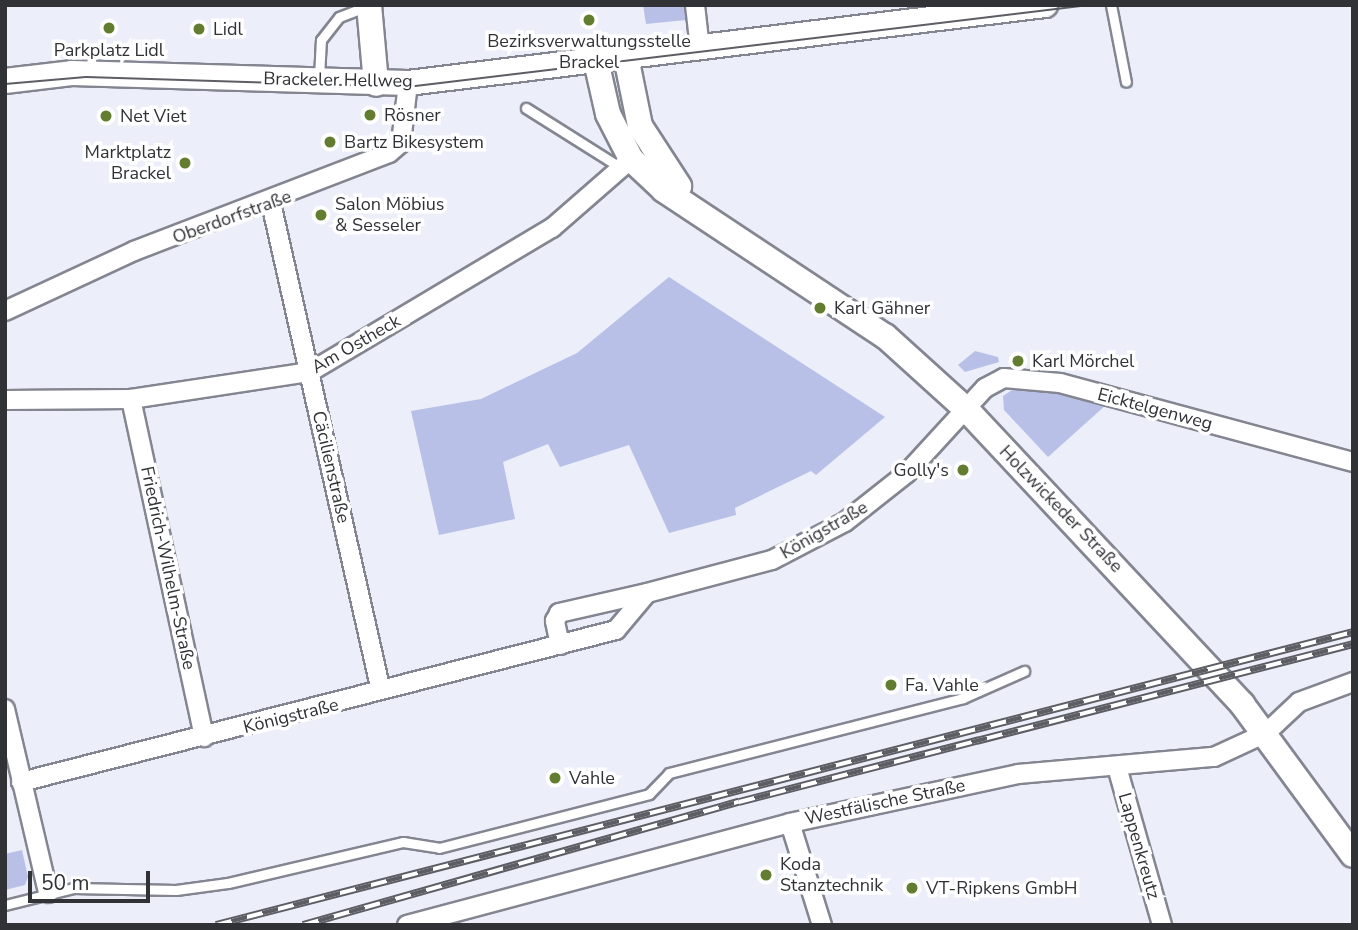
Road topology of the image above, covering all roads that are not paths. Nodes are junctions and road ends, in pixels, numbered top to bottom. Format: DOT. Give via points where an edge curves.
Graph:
graph roads {
  1 [pos="695,5"];
  2 [pos="1045,5"];
  3 [pos="1111,5"];
  4 [pos="369,6"];
  5 [pos="700,49"];
  6 [pos="626,57"];
  7 [pos="596,61"];
  8 [pos="5,80"];
  9 [pos="318,82"];
  10 [pos="1126,82"];
  11 [pos="408,83"];
  12 [pos="376,84"];
  13 [pos="526,108"];
  14 [pos="624,163"];
  15 [pos="271,203"];
  16 [pos="714,221"];
  17 [pos="5,311"];
  18 [pos="310,372"];
  19 [pos="131,399"];
  20 [pos="5,400"];
  21 [pos="967,410"];
  22 [pos="1353,462"];
  23 [pos="647,593"];
  24 [pos="560,645"];
  25 [pos="1024,671"];
  26 [pos="1353,682"];
  27 [pos="381,690"];
  28 [pos="5,709"];
  29 [pos="1266,733"];
  30 [pos="204,737"];
  31 [pos="1117,766"];
  32 [pos="21,782"];
  33 [pos="790,823"];
  34 [pos="1353,855"];
  35 [pos="48,893"];
  36 [pos="5,905"];
  37 [pos="407,925"];
  38 [pos="822,925"];
  39 [pos="1162,925"];
  1 -- 5 [label="street"];
  2 -- 5 [label="main road, Brackeler Hellweg"];
  3 -- 10 [label="lane"];
  4 -- 9 [label="lane" via="339,17 321,40"];
  4 -- 12 [label="main road"];
  5 -- 6 [label="main road, Brackeler Hellweg"];
  6 -- 7 [label="main road, Brackeler Hellweg"];
  6 -- 16 [label="main road, Holzwickeder Straße" via="650,149"];
  7 -- 11 [label="main road, Brackeler Hellweg"];
  7 -- 14 [label="main road, Holzwickeder Straße"];
  8 -- 9 [label="main road, Brackeler Hellweg" via="72,74"];
  9 -- 12 [label="main road, Brackeler Hellweg"];
  11 -- 12 [label="main road, Brackeler Hellweg"];
  11 -- 15 [label="street, Oberdorfstraße" via="401,143 359,167"];
  13 -- 14 [label="lane, Holzwickeder Straße"];
  14 -- 16 [label="main road, Holzwickeder Straße"];
  14 -- 18 [label="street, Am Ostheck" via="552,228"];
  15 -- 17 [label="street, Oberdorfstraße" via="134,251"];
  15 -- 18 [label="street, Cäcilienstraße"];
  16 -- 21 [label="main road, Holzwickeder Straße" via="885,336"];
  18 -- 19 [label="street, Am Ostheck"];
  18 -- 27 [label="street, Cäcilienstraße"];
  19 -- 20 [label="street, Am Ostheck"];
  19 -- 30 [label="street, Friedrich-Wilhelm-Straße"];
  21 -- 22 [label="street, Eicktelgenweg" via="1004,378 1038,378"];
  21 -- 23 [label="street, Königstraße" via="875,500 810,543 747,568"];
  21 -- 29 [label="main road, Holzwickeder Straße"];
  23 -- 24 [label="street, Königstraße" via="616,630"];
  23 -- 24 [label="street, Königstraße" via="559,613 555,621"];
  24 -- 27 [label="street, Königstraße"];
  25 -- 35 [label="lane" via="963,698 669,773 649,794 439,848 403,842 176,890 73,888"];
  26 -- 29 [label="street, Westfälische Straße" via="1299,702"];
  27 -- 30 [label="street, Königstraße"];
  28 -- 32 [label="street"];
  29 -- 31 [label="street, Westfälische Straße" via="1236,751 1192,762"];
  29 -- 34 [label="main road, Holzwickeder Straße"];
  30 -- 32 [label="street, Königstraße"];
  31 -- 33 [label="street, Westfälische Straße" via="1018,774"];
  31 -- 39 [label="street, Lappenkreutz"];
  32 -- 35 [label="street"];
  33 -- 37 [label="street, Westfälische Straße"];
  33 -- 38 [label="street"];
  35 -- 36 [label="lane"];
}
